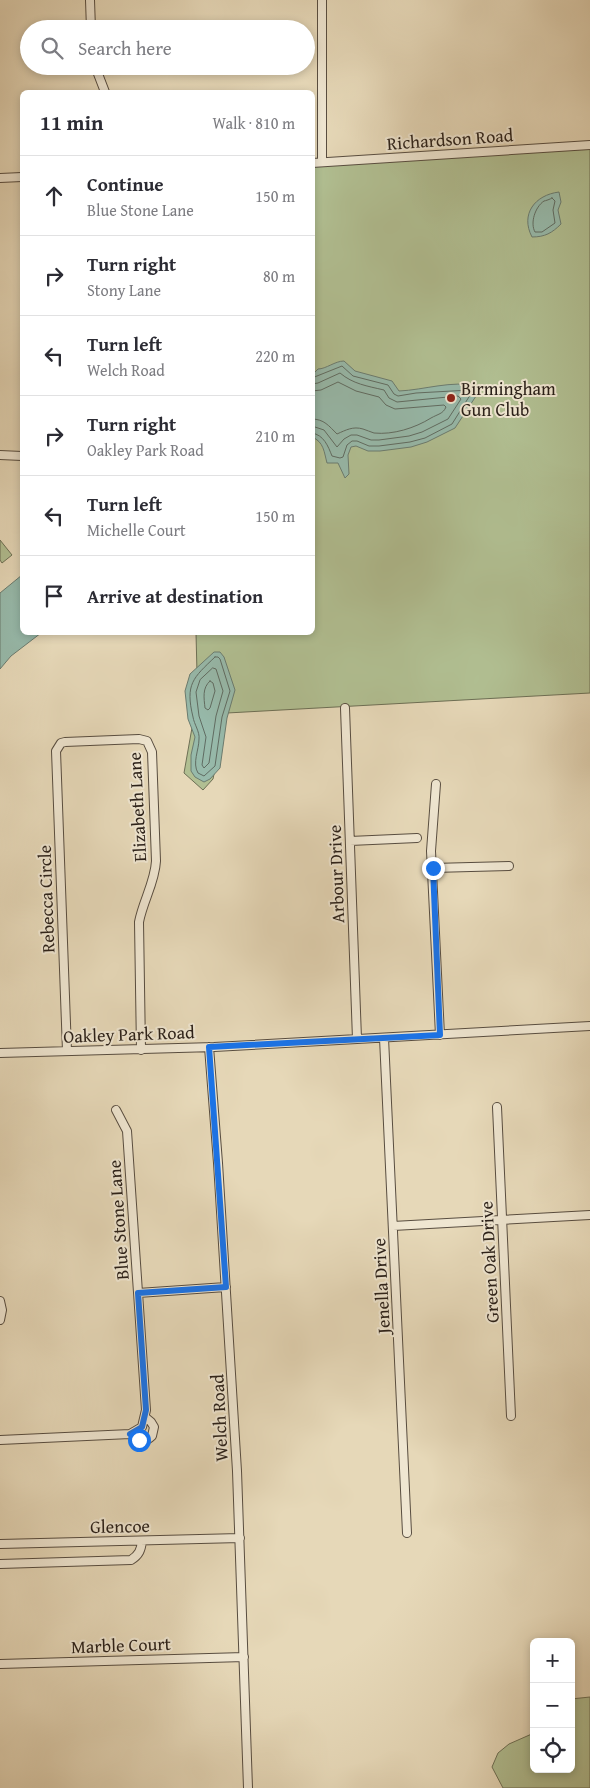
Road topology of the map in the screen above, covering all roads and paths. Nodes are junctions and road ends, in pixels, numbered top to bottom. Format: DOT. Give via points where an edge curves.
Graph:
graph roads {
  1 [pos="90,0"];
  2 [pos="322,0"];
  3 [pos="91,20"];
  4 [pos="98,75"];
  5 [pos="104,90"];
  6 [pos="590,145"];
  7 [pos="322,162"];
  8 [pos="315,163"];
  9 [pos="20,177"];
  10 [pos="0,178"];
  11 [pos="0,455"];
  12 [pos="20,456"];
  13 [pos="345,708"];
  14 [pos="58,746"];
  15 [pos="436,784"];
  16 [pos="417,838"];
  17 [pos="350,841"];
  18 [pos="510,866"];
  19 [pos="433,868"];
  20 [pos="590,1026"];
  21 [pos="440,1035"];
  22 [pos="384,1038"];
  23 [pos="357,1039"];
  24 [pos="209,1047"];
  25 [pos="141,1050"];
  26 [pos="67,1051"];
  27 [pos="0,1053"];
  28 [pos="497,1107"];
  29 [pos="116,1110"];
  30 [pos="590,1214"];
  31 [pos="502,1220"];
  32 [pos="393,1226"];
  33 [pos="226,1287"];
  34 [pos="138,1293"];
  35 [pos="0,1301"];
  36 [pos="0,1320"];
  37 [pos="511,1416"];
  38 [pos="145,1417"];
  39 [pos="130,1434"];
  40 [pos="0,1440"];
  41 [pos="407,1533"];
  42 [pos="240,1538"];
  43 [pos="142,1541"];
  44 [pos="0,1544"];
  45 [pos="0,1564"];
  46 [pos="244,1657"];
  47 [pos="0,1664"];
  48 [pos="248,1788"];
  1 -- 3 [label="street"];
  2 -- 7 [label="street"];
  4 -- 5 [label="street"];
  6 -- 7 [label="street, Richardson Road"];
  7 -- 8 [label="street, Richardson Road"];
  9 -- 10 [label="street"];
  11 -- 12 [label="street"];
  13 -- 17 [label="street, Arbour Drive"];
  14 -- 25 [label="street, Elizabeth Lane" via="65,742 139,739 147,741 151,747 156,861 155,874 142,905 139,922"];
  14 -- 26 [label="street, Rebecca Circle"];
  15 -- 19 [label="street"];
  16 -- 17 [label="street"];
  17 -- 23 [label="street, Arbour Drive"];
  18 -- 19 [label="street"];
  19 -- 21 [label="street"];
  20 -- 21 [label="street, Oakley Park Road"];
  21 -- 22 [label="street, Oakley Park Road"];
  22 -- 23 [label="street, Oakley Park Road"];
  22 -- 32 [label="street, Jenella Drive"];
  23 -- 24 [label="street, Oakley Park Road"];
  24 -- 25 [label="street, Oakley Park Road"];
  24 -- 33 [label="street, Welch Road"];
  25 -- 26 [label="street, Oakley Park Road"];
  26 -- 27 [label="street, Oakley Park Road"];
  28 -- 31 [label="street, Green Oak Drive"];
  29 -- 34 [label="street, Blue Stone Lane" via="127,1131"];
  30 -- 31 [label="street"];
  31 -- 32 [label="street"];
  31 -- 37 [label="street, Green Oak Drive"];
  32 -- 41 [label="street, Jenella Drive"];
  33 -- 34 [label="street"];
  33 -- 42 [label="street, Welch Road"];
  34 -- 38 [label="street, Blue Stone Lane"];
  35 -- 36 [label="street"];
  38 -- 39 [label="street" via="142,1427"];
  38 -- 39 [label="street, Blue Stone Lane" via="154,1427 150,1438 139,1440"];
  39 -- 40 [label="street"];
  42 -- 43 [label="street, Glencoe"];
  42 -- 46 [label="street, Welch Road"];
  43 -- 44 [label="street, Glencoe"];
  43 -- 45 [label="street" via="137,1557 131,1560"];
  46 -- 47 [label="street, Marble Court"];
  46 -- 48 [label="street, Welch Road"];
}
